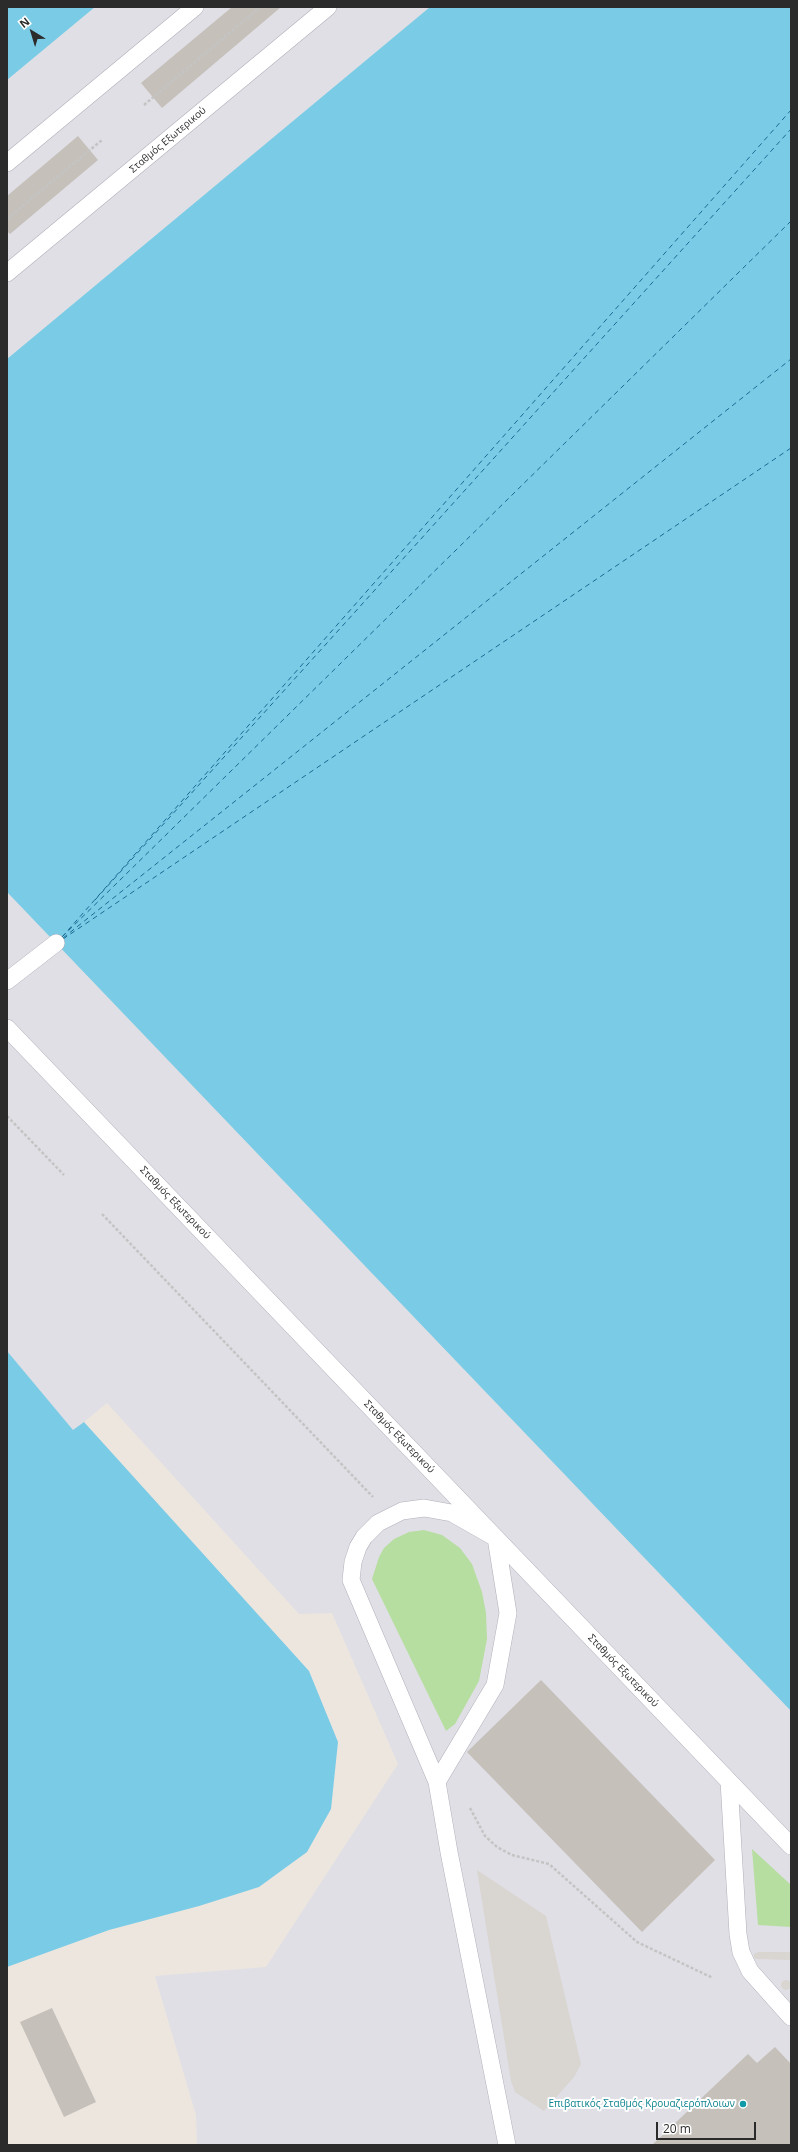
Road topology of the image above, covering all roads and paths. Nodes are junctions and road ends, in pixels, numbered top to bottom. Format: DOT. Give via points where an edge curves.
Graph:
graph roads {
  1 [pos="195,7"];
  2 [pos="260,7"];
  3 [pos="328,7"];
  4 [pos="144,106"];
  5 [pos="102,140"];
  6 [pos="7,162"];
  7 [pos="7,219"];
  8 [pos="7,273"];
  9 [pos="56,943"];
  10 [pos="7,981"];
  11 [pos="7,1028"];
  12 [pos="7,1116"];
  13 [pos="64,1175"];
  14 [pos="102,1214"];
  15 [pos="391,1516"];
  16 [pos="496,1538"];
  17 [pos="729,1781"];
  18 [pos="437,1782"];
  19 [pos="467,1802"];
  20 [pos="791,1846"];
  21 [pos="713,1978"];
  22 [pos="791,2017"];
  23 [pos="507,2145"];
  1 -- 6 [label="lane"];
  2 -- 4 [label="path"];
  3 -- 8 [label="lane, Σταθμός Εξωτερικού"];
  5 -- 7 [label="path"];
  9 -- 10 [label="lane"];
  11 -- 16 [label="lane, Σταθμός Εξωτερικού"];
  12 -- 13 [label="path"];
  14 -- 15 [label="path"];
  15 -- 16 [label="lane" via="402,1511 424,1508 452,1513"];
  15 -- 18 [label="lane" via="378,1523 364,1537 353,1562 351,1580"];
  16 -- 17 [label="lane, Σταθμός Εξωτερικού"];
  16 -- 18 [label="lane" via="508,1613 495,1686"];
  17 -- 20 [label="lane, Σταθμός Εξωτερικού"];
  17 -- 22 [label="lane" via="741,1952 750,1971"];
  18 -- 23 [label="lane" via="448,1852"];
  19 -- 21 [label="path" via="485,1836 497,1847 512,1855 549,1864 637,1942"];
}
